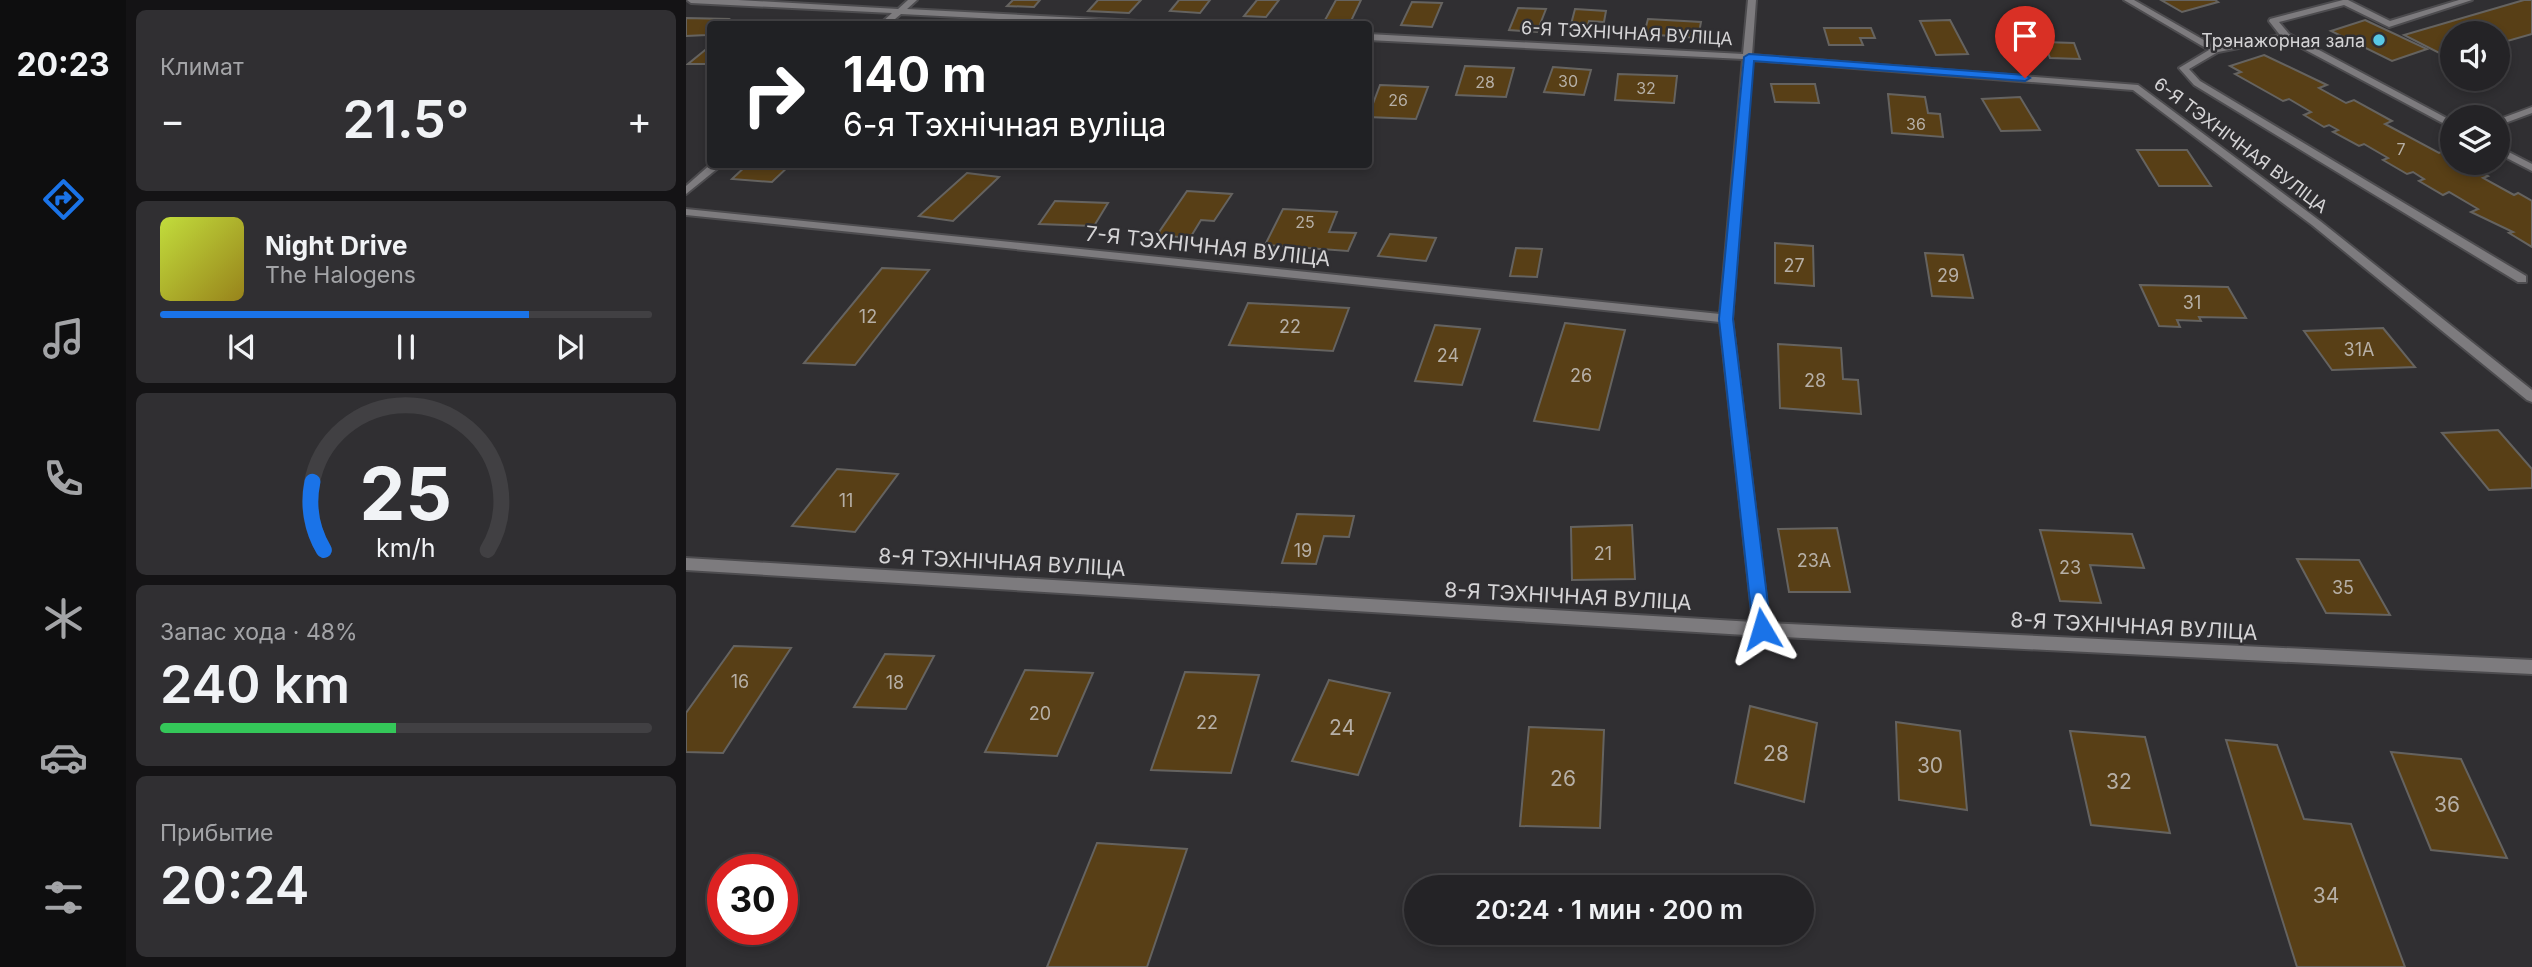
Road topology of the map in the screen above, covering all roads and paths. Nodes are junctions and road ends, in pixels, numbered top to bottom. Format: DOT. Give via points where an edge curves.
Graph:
graph roads {
  1 [pos="691,0"];
  2 [pos="913,0"];
  3 [pos="1752,0"];
  4 [pos="2128,0"];
  5 [pos="2468,0"];
  6 [pos="900,12"];
  7 [pos="888,21"];
  8 [pos="1078,21"];
  9 [pos="2286,36"];
  10 [pos="1372,37"];
  11 [pos="2215,50"];
  12 [pos="1749,57"];
  13 [pos="2532,110"];
  14 [pos="2510,118"];
  15 [pos="2440,119"];
  16 [pos="2510,156"];
  17 [pos="713,168"];
  18 [pos="2532,168"];
  19 [pos="686,191"];
  20 [pos="686,212"];
  21 [pos="2522,279"];
  22 [pos="1726,319"];
  23 [pos="2532,397"];
  24 [pos="686,564"];
  25 [pos="1762,629"];
  26 [pos="2532,667"];
  1 -- 6 [label="street"];
  2 -- 6 [label="street"];
  3 -- 12 [label="street"];
  4 -- 11 [label="street"];
  5 -- 9 [label="street" via="2389,24 2345,2 2273,21"];
  6 -- 7 [label="street"];
  6 -- 8 [label="street"];
  9 -- 11 [label="street"];
  9 -- 15 [label="street"];
  10 -- 12 [label="street, 6-Я ТЭХНІЧНАЯ ВУЛІЦА"];
  11 -- 21 [label="street" via="2184,68 2197,83"];
  12 -- 22 [label="street"];
  12 -- 23 [label="street, 6-Я ТЭХНІЧНАЯ ВУЛІЦА" via="2135,87 2316,223"];
  13 -- 14 [label="street"];
  16 -- 18 [label="street"];
  17 -- 19 [label="street"];
  20 -- 22 [label="street, 7-Я ТЭХНІЧНАЯ ВУЛІЦА"];
  22 -- 25 [label="street"];
  24 -- 25 [label="street, 8-Я ТЭХНІЧНАЯ ВУЛІЦА"];
  25 -- 26 [label="street, 8-Я ТЭХНІЧНАЯ ВУЛІЦА"];
}
